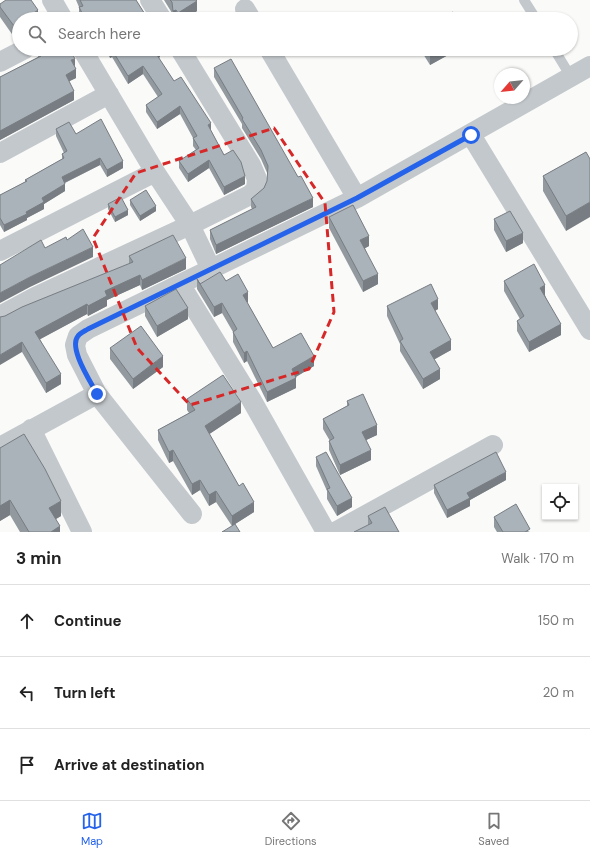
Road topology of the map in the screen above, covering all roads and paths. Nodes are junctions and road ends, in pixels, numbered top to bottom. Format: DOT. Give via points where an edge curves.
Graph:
graph roads {
  1 [pos="52,0"];
  2 [pos="150,0"];
  3 [pos="524,0"];
  4 [pos="59,12"];
  5 [pos="158,12"];
  6 [pos="532,12"];
  7 [pos="12,56"];
  8 [pos="86,56"];
  9 [pos="184,56"];
  10 [pos="273,56"];
  11 [pos="558,56"];
  12 [pos="0,62"];
  13 [pos="590,66"];
  14 [pos="571,77"];
  15 [pos="109,94"];
  16 [pos="471,135"];
  17 [pos="0,153"];
  18 [pos="155,172"];
  19 [pos="357,198"];
  20 [pos="190,225"];
  21 [pos="0,251"];
  22 [pos="211,269"];
  23 [pos="180,284"];
  24 [pos="0,316"];
  25 [pos="590,330"];
  26 [pos="97,394"];
  27 [pos="32,429"];
  28 [pos="493,445"];
  29 [pos="0,447"];
  30 [pos="192,514"];
  31 [pos="82,532"];
  32 [pos="326,532"];
  33 [pos="335,532"];
  1 -- 4 [label="street"];
  2 -- 5 [label="street"];
  3 -- 6 [label="lane"];
  7 -- 12 [label="street"];
  8 -- 15 [label="street"];
  9 -- 20 [label="street" via="257,179 256,189 250,195"];
  10 -- 19 [label="street"];
  11 -- 14 [label="lane"];
  13 -- 14 [label="street"];
  14 -- 16 [label="street"];
  15 -- 17 [label="street"];
  15 -- 18 [label="street"];
  16 -- 19 [label="street"];
  16 -- 25 [label="street"];
  18 -- 20 [label="street"];
  18 -- 21 [label="street"];
  19 -- 22 [label="street"];
  20 -- 22 [label="street"];
  20 -- 24 [label="street" via="35,297"];
  22 -- 23 [label="street"];
  23 -- 26 [label="street" via="78,336 75,345 77,355"];
  23 -- 32 [label="street"];
  26 -- 27 [label="street"];
  26 -- 30 [label="street"];
  27 -- 29 [label="street"];
  27 -- 31 [label="street"];
  28 -- 33 [label="street"];
}
